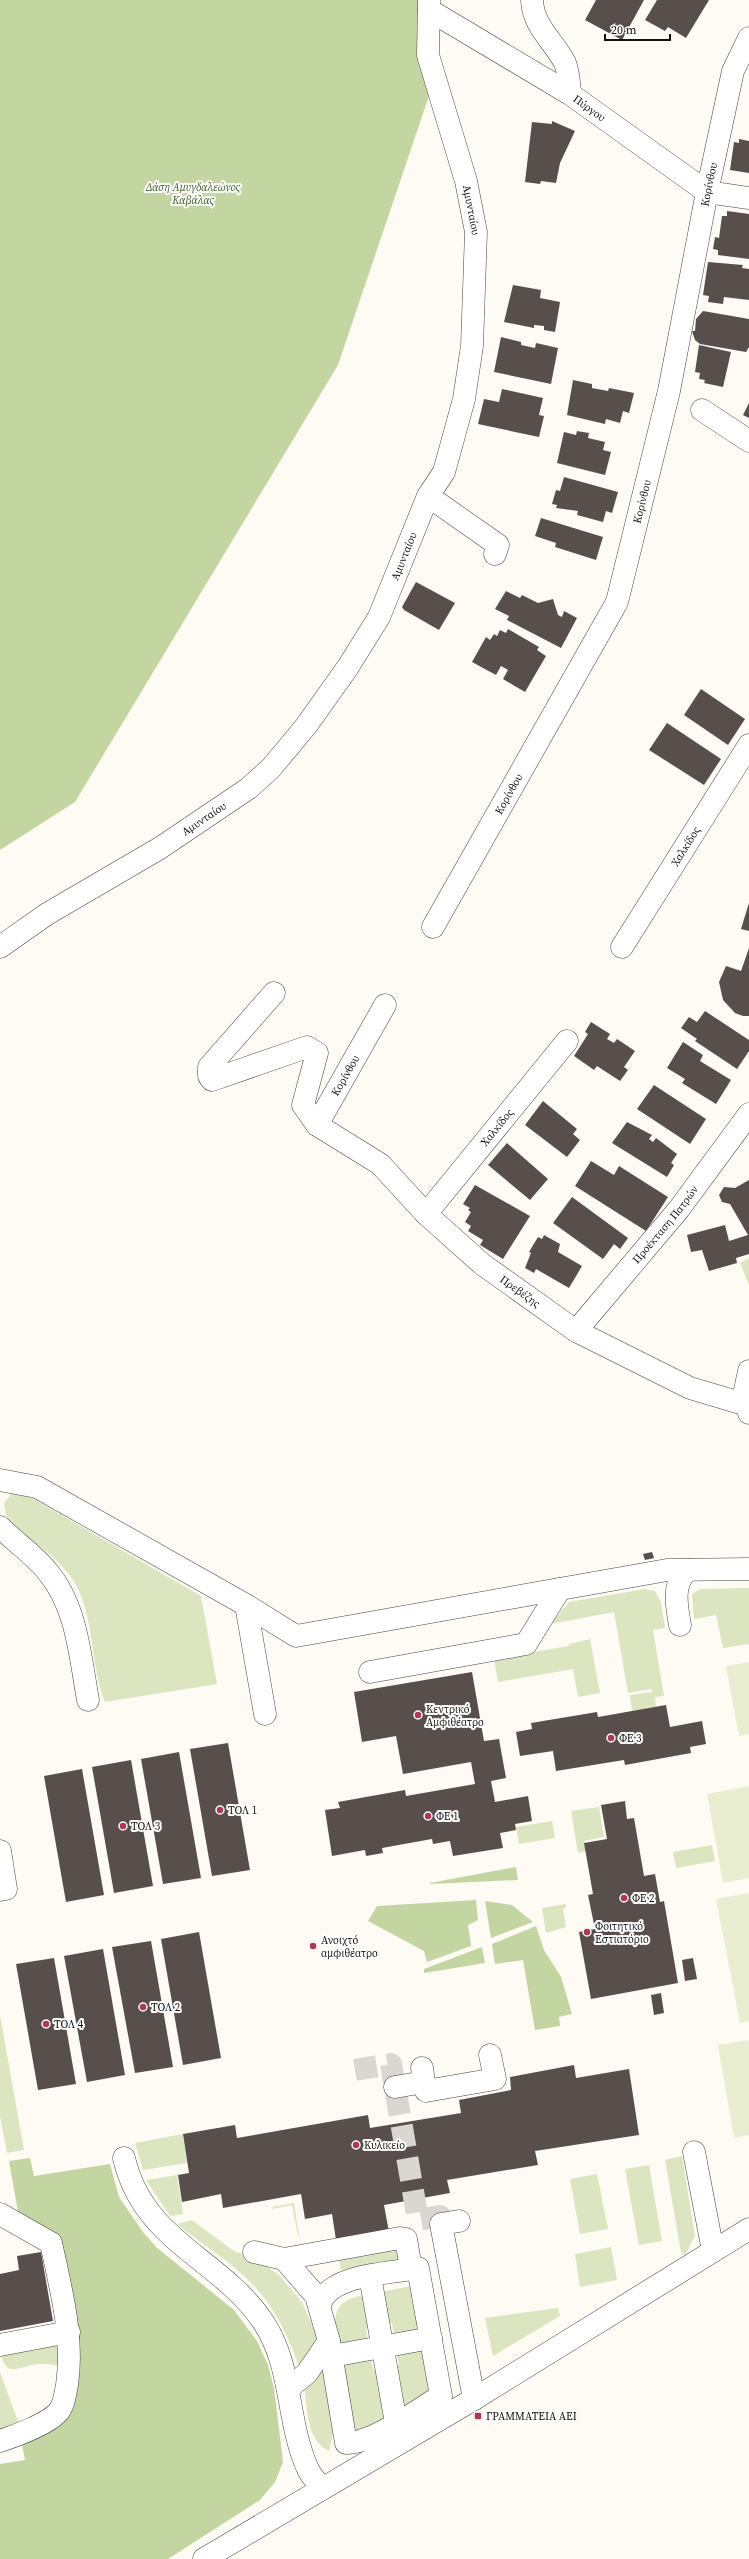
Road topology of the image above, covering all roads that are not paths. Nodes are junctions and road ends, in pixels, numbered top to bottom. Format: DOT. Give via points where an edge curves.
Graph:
graph roads {
  1 [pos="532,0"];
  2 [pos="429,5"];
  3 [pos="749,38"];
  4 [pos="570,94"];
  5 [pos="707,192"];
  6 [pos="749,198"];
  7 [pos="702,410"];
  8 [pos="749,441"];
  9 [pos="428,496"];
  10 [pos="495,554"];
  11 [pos="749,745"];
  12 [pos="433,927"];
  13 [pos="0,947"];
  14 [pos="622,947"];
  15 [pos="274,993"];
  16 [pos="385,1005"];
  17 [pos="567,1041"];
  18 [pos="749,1114"];
  19 [pos="317,1125"];
  20 [pos="426,1214"];
  21 [pos="576,1331"];
  22 [pos="749,1371"];
  23 [pos="748,1409"];
  24 [pos="0,1480"];
  25 [pos="0,1527"];
  26 [pos="749,1569"];
  27 [pos="689,1570"];
  28 [pos="560,1589"];
  29 [pos="246,1605"];
  30 [pos="680,1625"];
  31 [pos="370,1672"];
  32 [pos="88,1700"];
  33 [pos="265,1714"];
  34 [pos="0,1851"];
  35 [pos="0,1890"];
  36 [pos="490,2055"];
  37 [pos="395,2087"];
  38 [pos="694,2152"];
  39 [pos="124,2158"];
  40 [pos="0,2214"];
  41 [pos="459,2221"];
  42 [pos="749,2229"];
  43 [pos="334,2250"];
  44 [pos="713,2251"];
  45 [pos="254,2252"];
  46 [pos="284,2259"];
  47 [pos="411,2270"];
  48 [pos="370,2276"];
  49 [pos="340,2283"];
  50 [pos="320,2304"];
  51 [pos="69,2332"];
  52 [pos="431,2338"];
  53 [pos="0,2345"];
  54 [pos="383,2347"];
  55 [pos="330,2349"];
  56 [pos="289,2388"];
  57 [pos="474,2399"];
  58 [pos="396,2423"];
  59 [pos="0,2441"];
  60 [pos="322,2489"];
  61 [pos="204,2559"];
  1 -- 4 [label="street" via="537,24 564,62 568,72"];
  2 -- 4 [label="street, Πύργου"];
  2 -- 9 [label="street, Αμυνταίου" via="428,55 466,181 476,232 476,284 472,346 464,399 444,472"];
  3 -- 5 [label="street, Κορίνθου" via="733,71"];
  4 -- 5 [label="street, Πύργου"];
  5 -- 6 [label="street, Πύργου"];
  5 -- 12 [label="street, Κορίνθου" via="669,391 617,602"];
  7 -- 8 [label="street"];
  9 -- 10 [label="street" via="498,545"];
  9 -- 13 [label="street, Αμυνταίου" via="379,617 348,667 306,726 271,768 249,788 160,848 47,914"];
  11 -- 14 [label="street, Χαλκίδος"];
  15 -- 19 [label="street" via="209,1067 209,1076 212,1080 218,1079 307,1047 317,1053 302,1105"];
  16 -- 19 [label="street, Κορίνθου"];
  17 -- 20 [label="street, Χαλκίδος"];
  18 -- 21 [label="street, Προέκταση Πατρών" via="679,1209"];
  19 -- 20 [label="street, Πρεβέζης" via="380,1164"];
  20 -- 21 [label="street, Πρεβέζης" via="482,1264"];
  21 -- 23 [label="street, Πρεβέζης" via="690,1388"];
  22 -- 23 [label="street" via="745,1390"];
  24 -- 29 [label="street" via="37,1487"];
  25 -- 32 [label="street" via="46,1569 59,1586 73,1625"];
  26 -- 27 [label="street"];
  27 -- 28 [label="street" via="661,1571"];
  27 -- 30 [label="street" via="680,1579 676,1595"];
  28 -- 29 [label="street" via="296,1636"];
  28 -- 31 [label="street" via="526,1644"];
  29 -- 33 [label="street"];
  34 -- 35 [label="street" via="6,1889"];
  36 -- 37 [label="street" via="495,2079 426,2091 423,2074"];
  38 -- 44 [label="street"];
  39 -- 56 [label="street" via="130,2179 152,2217 172,2239 239,2292 262,2319 281,2359"];
  40 -- 51 [label="street" via="51,2243"];
  41 -- 57 [label="street" via="441,2224 462,2284"];
  42 -- 44 [label="street"];
  43 -- 46 [label="street"];
  43 -- 47 [label="street" via="406,2239"];
  43 -- 49 [label="street"];
  44 -- 57 [label="street"];
  45 -- 46 [label="street"];
  46 -- 50 [label="street" via="299,2274"];
  47 -- 48 [label="street"];
  47 -- 52 [label="street" via="418,2268"];
  48 -- 49 [label="street"];
  48 -- 54 [label="street"];
  49 -- 50 [label="street" via="325,2294"];
  50 -- 55 [label="street"];
  51 -- 53 [label="street"];
  51 -- 59 [label="street" via="70,2359 64,2398 59,2412"];
  52 -- 54 [label="street"];
  52 -- 58 [label="street" via="441,2396"];
  54 -- 55 [label="street"];
  54 -- 58 [label="street"];
  55 -- 56 [label="street"];
  55 -- 58 [label="street" via="342,2412 344,2441 364,2441"];
  56 -- 60 [label="street" via="300,2450 310,2474"];
  57 -- 60 [label="street"];
  60 -- 61 [label="street"];
}
